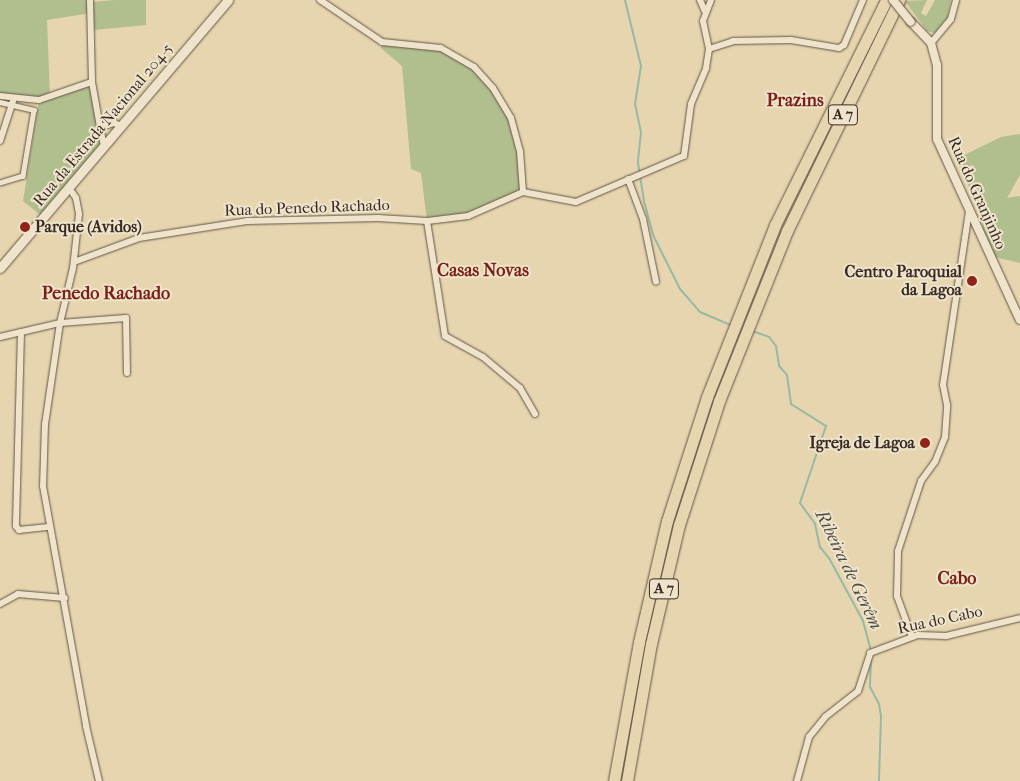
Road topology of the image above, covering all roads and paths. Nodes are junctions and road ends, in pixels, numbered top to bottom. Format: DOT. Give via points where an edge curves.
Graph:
graph roads {
  1 [pos="90,0"];
  2 [pos="228,0"];
  3 [pos="320,0"];
  4 [pos="700,0"];
  5 [pos="711,0"];
  6 [pos="863,0"];
  7 [pos="886,0"];
  8 [pos="893,0"];
  9 [pos="900,0"];
  10 [pos="956,0"];
  11 [pos="705,11"];
  12 [pos="931,43"];
  13 [pos="708,48"];
  14 [pos="92,82"];
  15 [pos="0,96"];
  16 [pos="13,101"];
  17 [pos="0,102"];
  18 [pos="122,126"];
  19 [pos="100,127"];
  20 [pos="0,141"];
  21 [pos="104,146"];
  22 [pos="628,179"];
  23 [pos="0,183"];
  24 [pos="69,188"];
  25 [pos="523,192"];
  26 [pos="969,212"];
  27 [pos="427,221"];
  28 [pos="74,262"];
  29 [pos="0,268"];
  30 [pos="656,282"];
  31 [pos="1020,320"];
  32 [pos="60,323"];
  33 [pos="21,332"];
  34 [pos="0,337"];
  35 [pos="127,373"];
  36 [pos="535,414"];
  37 [pos="49,527"];
  38 [pos="65,598"];
  39 [pos="0,604"];
  40 [pos="1020,618"];
  41 [pos="912,637"];
  42 [pos="99,781"];
  43 [pos="614,781"];
  44 [pos="626,781"];
  45 [pos="797,781"];
  1 -- 14 [label="street"];
  2 -- 18 [label="main road, Rua da Estrada Nacional 204-5"];
  3 -- 25 [label="street" via="382,42 441,48 474,67 493,88 511,118 520,151"];
  4 -- 11 [label="street"];
  5 -- 11 [label="street"];
  6 -- 13 [label="street" via="844,45 839,48 791,40 733,41"];
  7 -- 43 [label="highway, A 7" via="776,225 707,397 668,521 639,642"];
  8 -- 12 [label="street, bridge"];
  9 -- 44 [label="highway, A 7" via="787,231 719,401 679,525 651,644"];
  10 -- 12 [label="street" via="952,19"];
  11 -- 13 [label="street" via="702,21"];
  12 -- 26 [label="street, Rua do Granjinho" via="939,90 937,139"];
  13 -- 22 [label="street" via="704,76 691,104 687,151 680,159"];
  14 -- 16 [label="street" via="39,100"];
  14 -- 19 [label="street"];
  15 -- 16 [label="street"];
  16 -- 17 [label="street"];
  16 -- 20 [label="street"];
  16 -- 23 [label="street" via="34,110 24,176"];
  18 -- 19 [label="street" via="114,123"];
  18 -- 21 [label="main road, Rua da Estrada Nacional 204-5"];
  19 -- 21 [label="street"];
  21 -- 24 [label="main road, Rua da Estrada Nacional 204-5"];
  22 -- 25 [label="street" via="576,202"];
  22 -- 30 [label="street" via="643,219"];
  24 -- 28 [label="street" via="78,206"];
  24 -- 29 [label="main road, Rua da Estrada Nacional 204-5"];
  25 -- 27 [label="street, Rua do Penedo Rachado" via="468,216"];
  26 -- 31 [label="street, Rua do Granjinho"];
  26 -- 41 [label="street" via="943,384 945,437 935,462 921,481 898,551 897,596"];
  27 -- 28 [label="street, Rua do Penedo Rachado" via="378,218 247,221 139,238"];
  27 -- 36 [label="street" via="445,336 483,357 520,388"];
  28 -- 32 [label="street"];
  32 -- 33 [label="street"];
  32 -- 35 [label="street" via="126,318"];
  32 -- 37 [label="street" via="44,424 43,486"];
  33 -- 34 [label="street"];
  33 -- 37 [label="street" via="16,526 18,530"];
  37 -- 38 [label="street"];
  38 -- 39 [label="street" via="18,594"];
  38 -- 42 [label="street" via="86,726"];
  40 -- 41 [label="street, Rua do Cabo" via="946,636"];
  41 -- 45 [label="street, Rua do Cabo" via="870,653 858,691 828,714 810,737"];
}
